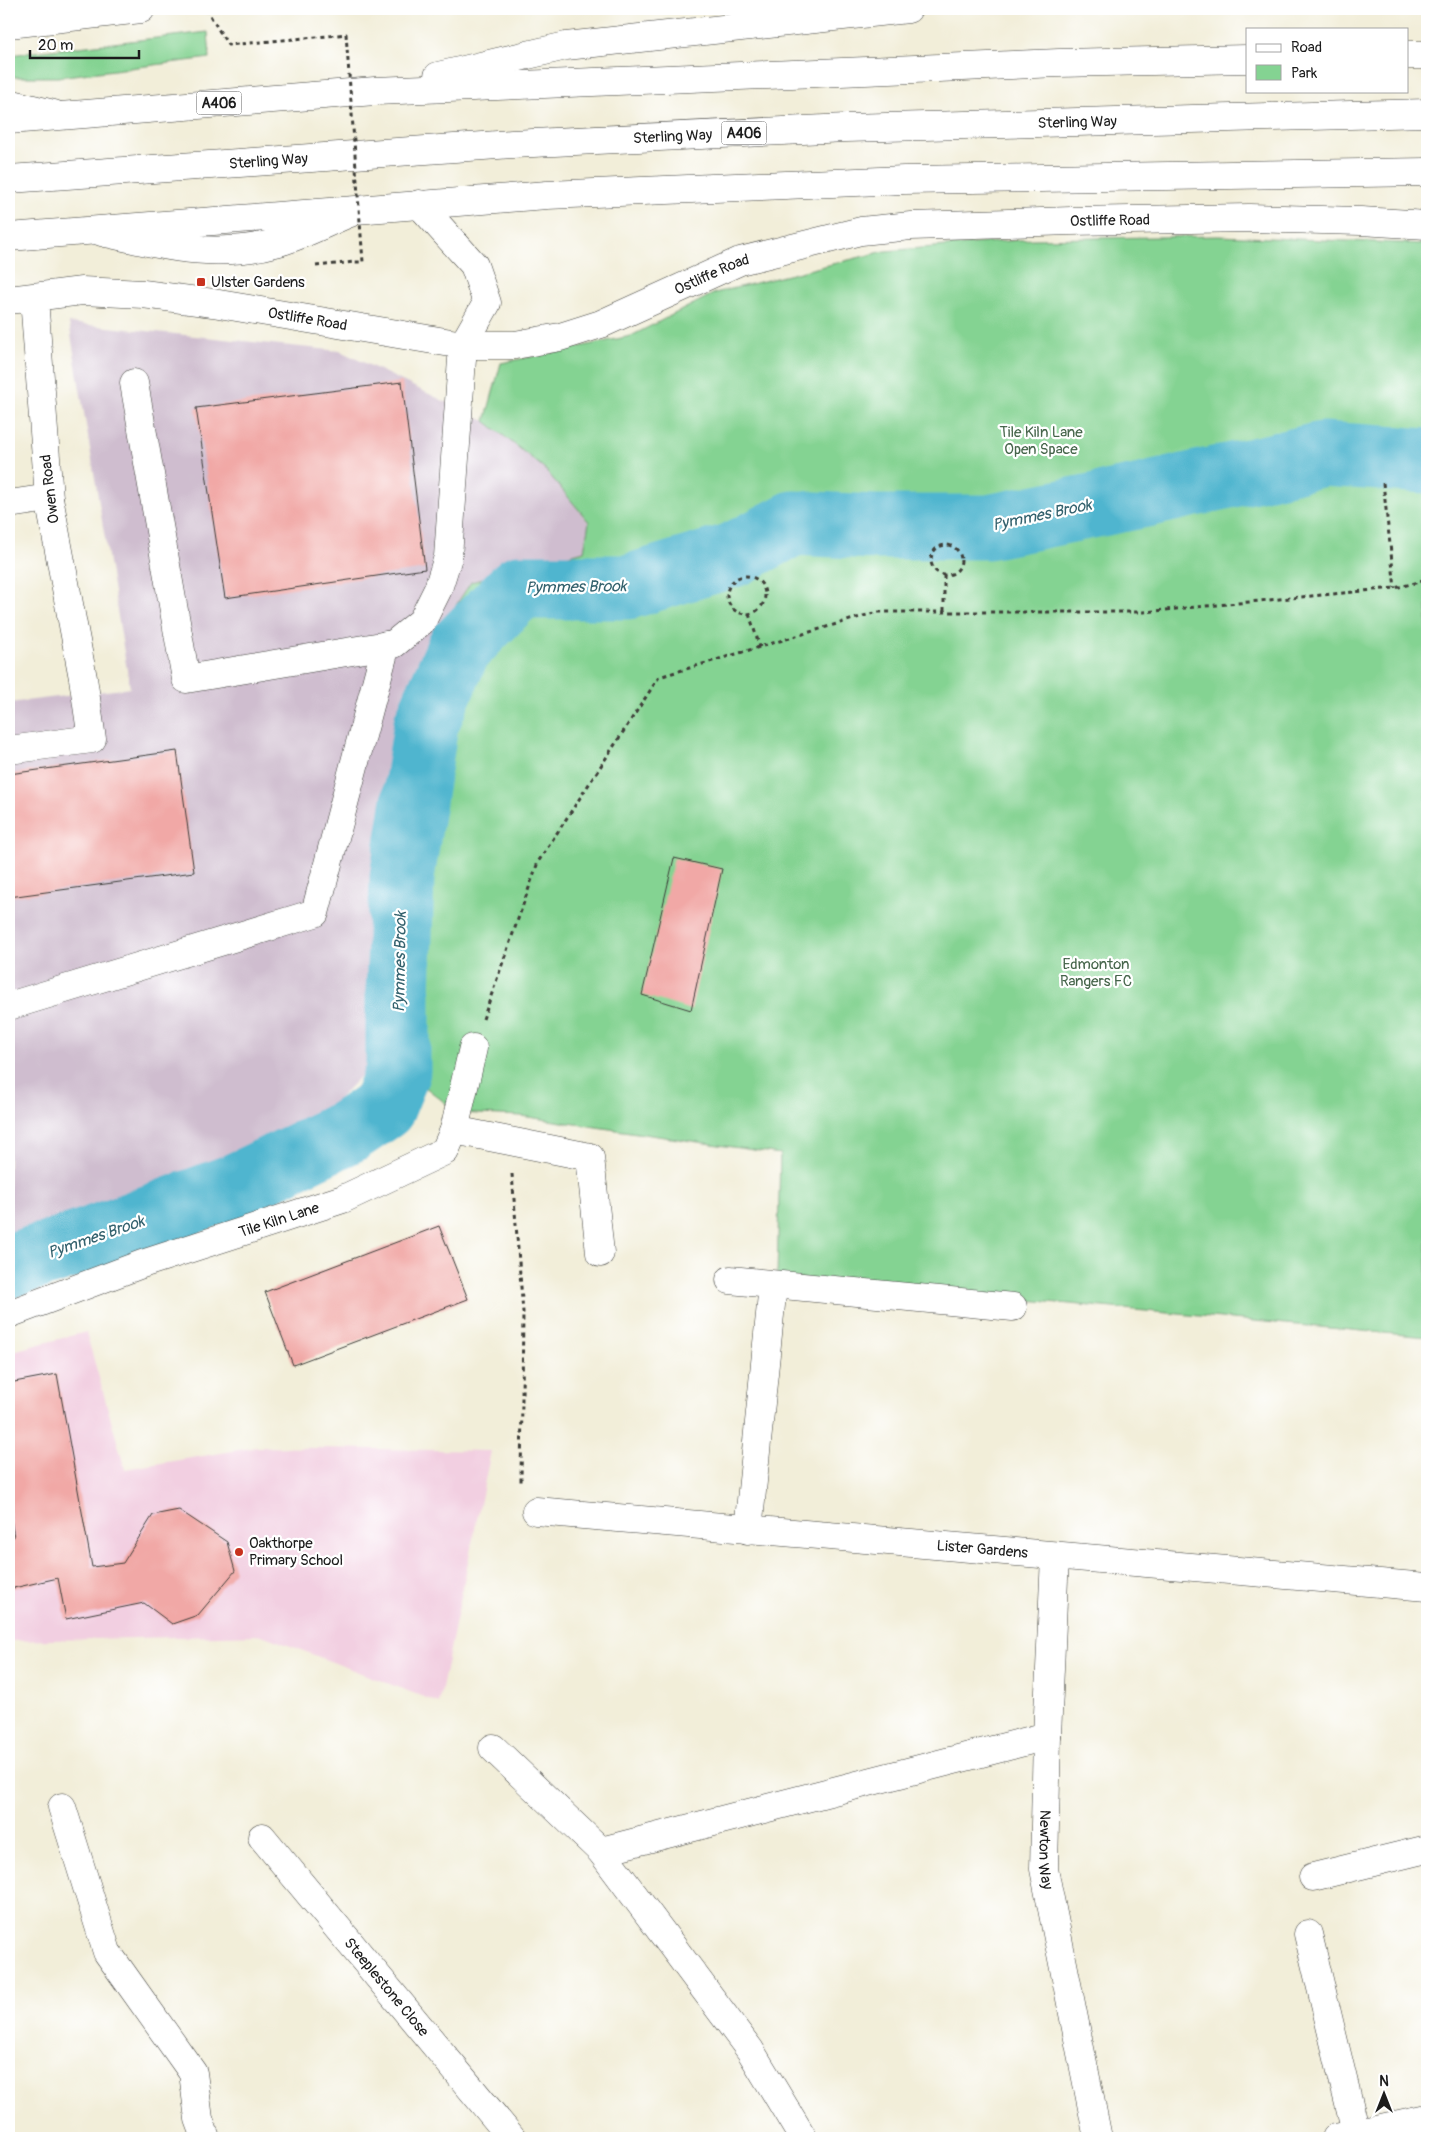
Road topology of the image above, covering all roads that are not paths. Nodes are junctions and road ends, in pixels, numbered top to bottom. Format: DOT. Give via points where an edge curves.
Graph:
graph roads {
  1 [pos="141,9"];
  2 [pos="908,9"];
  3 [pos="9,24"];
  4 [pos="1427,55"];
  5 [pos="1408,56"];
  6 [pos="1246,59"];
  7 [pos="375,91"];
  8 [pos="9,103"];
  9 [pos="1427,113"];
  10 [pos="63,116"];
  11 [pos="9,120"];
  12 [pos="1427,172"];
  13 [pos="9,179"];
  14 [pos="419,204"];
  15 [pos="1427,225"];
  16 [pos="9,236"];
  17 [pos="21,299"];
  18 [pos="464,345"];
  19 [pos="134,383"];
  20 [pos="49,498"];
  21 [pos="9,504"];
  22 [pos="386,645"];
  23 [pos="9,750"];
  24 [pos="9,1006"];
  25 [pos="473,1048"];
  26 [pos="454,1130"];
  27 [pos="600,1253"];
  28 [pos="730,1280"];
  29 [pos="773,1285"];
  30 [pos="1013,1307"];
  31 [pos="9,1314"];
  32 [pos="536,1511"];
  33 [pos="748,1530"];
  34 [pos="1055,1556"];
  35 [pos="1427,1587"];
  36 [pos="1047,1736"];
  37 [pos="493,1748"];
  38 [pos="62,1807"];
  39 [pos="262,1837"];
  40 [pos="1427,1850"];
  41 [pos="601,1851"];
  42 [pos="1313,1877"];
  43 [pos="1308,1934"];
  44 [pos="1427,2118"];
  45 [pos="1346,2136"];
  46 [pos="206,2138"];
  47 [pos="512,2138"];
  48 [pos="803,2138"];
  49 [pos="1098,2138"];
  1 -- 3 [label="main road"];
  2 -- 7 [label="main road, A406" via="566,46"];
  4 -- 5 [label="main road"];
  6 -- 7 [label="main road, A406" via="1059,63"];
  7 -- 10 [label="main road, A406"];
  8 -- 10 [label="main road"];
  9 -- 13 [label="main road, Sterling Way / A406" via="826,129 512,144"];
  10 -- 11 [label="main road, A406"];
  12 -- 14 [label="main road" via="904,180 547,194"];
  14 -- 16 [label="main road"];
  14 -- 18 [label="main road" via="474,265 487,304"];
  15 -- 18 [label="main road, Ostliffe Road" via="1249,218 911,226 861,231 740,261 601,324 560,337 515,345"];
  17 -- 18 [label="main road, Ostliffe Road" via="82,291 143,294"];
  17 -- 20 [label="main road, Owen Road"];
  18 -- 22 [label="main road" via="448,557 438,589 422,620 394,644"];
  19 -- 22 [label="main road" via="186,679"];
  20 -- 21 [label="main road"];
  20 -- 23 [label="main road, Owen Road" via="92,738"];
  22 -- 24 [label="main road" via="315,913"];
  25 -- 26 [label="main road, Tile Kiln Lane"];
  26 -- 27 [label="main road" via="590,1157"];
  26 -- 31 [label="main road, Tile Kiln Lane" via="445,1151 343,1199 142,1264"];
  28 -- 29 [label="main road"];
  29 -- 30 [label="main road"];
  29 -- 33 [label="main road"];
  32 -- 33 [label="main road, Lister Gardens"];
  33 -- 34 [label="main road, Lister Gardens"];
  34 -- 35 [label="main road, Lister Gardens"];
  34 -- 36 [label="main road, Newton Way"];
  36 -- 41 [label="main road"];
  36 -- 49 [label="main road, Newton Way" via="1044,1869"];
  37 -- 41 [label="main road"];
  38 -- 46 [label="main road" via="107,1952 193,2073 199,2119"];
  39 -- 47 [label="main road, Steeplestone Close"];
  40 -- 42 [label="main road"];
  41 -- 48 [label="main road" via="750,2050"];
  43 -- 45 [label="main road"];
  44 -- 45 [label="main road"];
}
